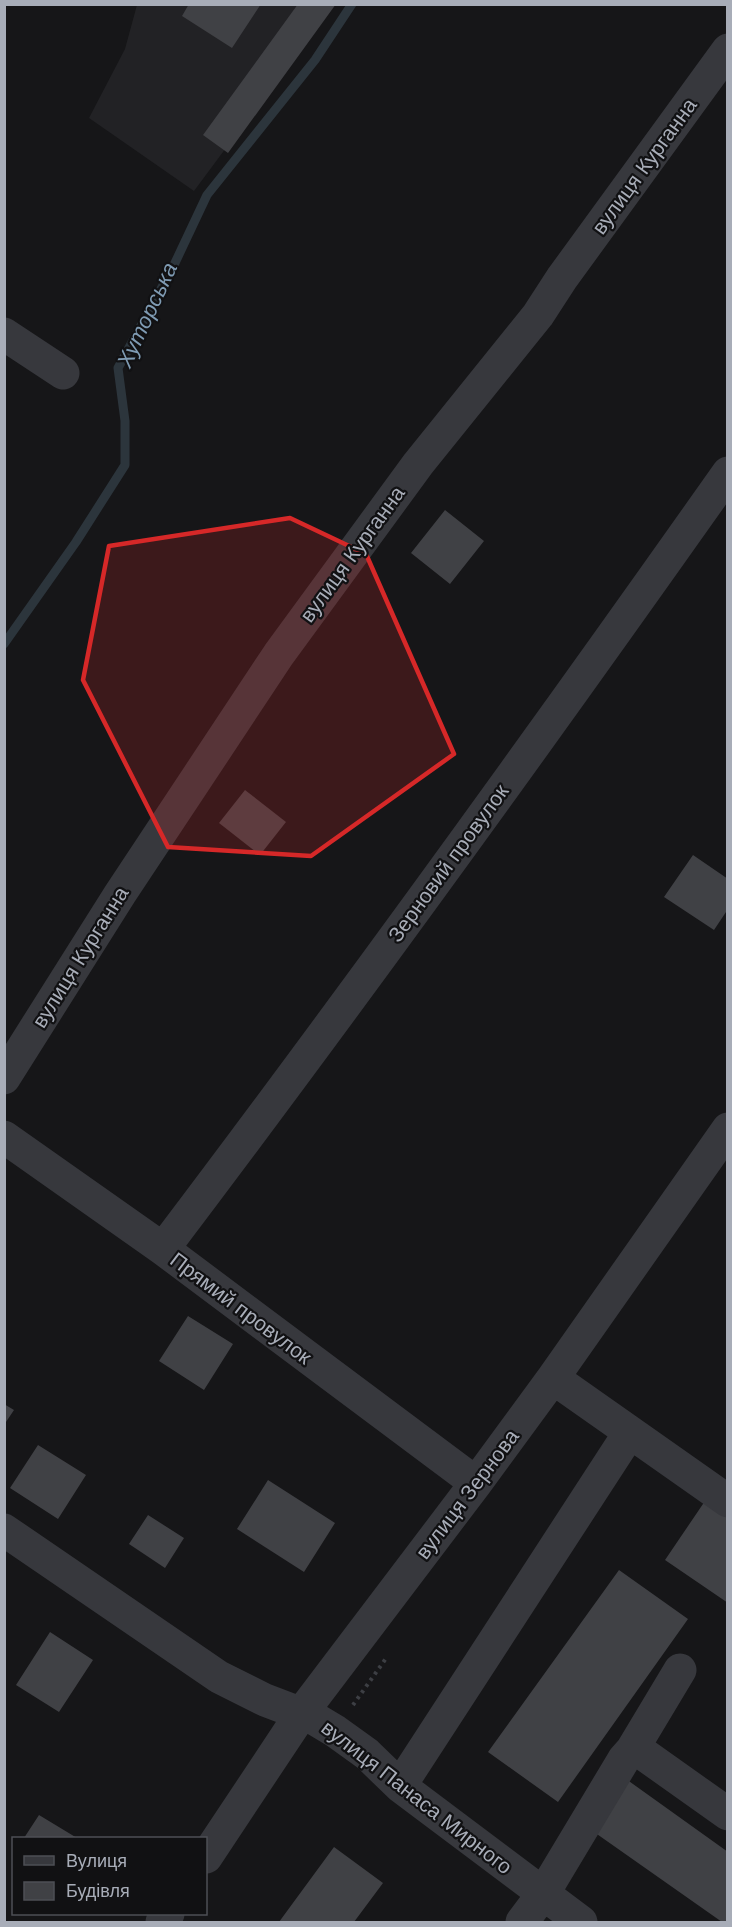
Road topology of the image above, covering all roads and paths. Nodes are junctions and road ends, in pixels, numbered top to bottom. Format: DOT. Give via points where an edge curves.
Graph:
graph roads {
  1 [pos="728,50"];
  2 [pos="4,334"];
  3 [pos="63,373"];
  4 [pos="728,473"];
  5 [pos="4,1078"];
  6 [pos="728,1129"];
  7 [pos="4,1137"];
  8 [pos="163,1249"];
  9 [pos="553,1378"];
  10 [pos="630,1432"];
  11 [pos="476,1484"];
  12 [pos="728,1501"];
  13 [pos="4,1530"];
  14 [pos="680,1670"];
  15 [pos="301,1714"];
  16 [pos="632,1750"];
  17 [pos="400,1786"];
  18 [pos="728,1814"];
  19 [pos="207,1855"];
  20 [pos="543,1894"];
  21 [pos="522,1923"];
  22 [pos="580,1923"];
  1 -- 5 [label="street, вулиця Курганна" via="538,315 418,464 279,654"];
  2 -- 3 [label="street"];
  4 -- 8 [label="street, Зерновий провулок" via="264,1116"];
  6 -- 9 [label="street, вулиця Зернова"];
  7 -- 8 [label="street, Прямий провулок"];
  8 -- 11 [label="street, Прямий провулок"];
  9 -- 10 [label="street"];
  9 -- 11 [label="street, вулиця Зернова"];
  10 -- 12 [label="street"];
  10 -- 17 [label="street"];
  11 -- 15 [label="street, вулиця Зернова"];
  13 -- 15 [label="street, вулиця Панаса Мирного" via="219,1677"];
  14 -- 16 [label="street"];
  15 -- 17 [label="street, вулиця Панаса Мирного" via="368,1754"];
  15 -- 19 [label="street, вулиця Зернова"];
  16 -- 18 [label="street" via="642,1753"];
  16 -- 20 [label="street"];
  17 -- 20 [label="street, вулиця Панаса Мирного"];
  20 -- 21 [label="street"];
  20 -- 22 [label="street, вулиця Панаса Мирного"];
}
